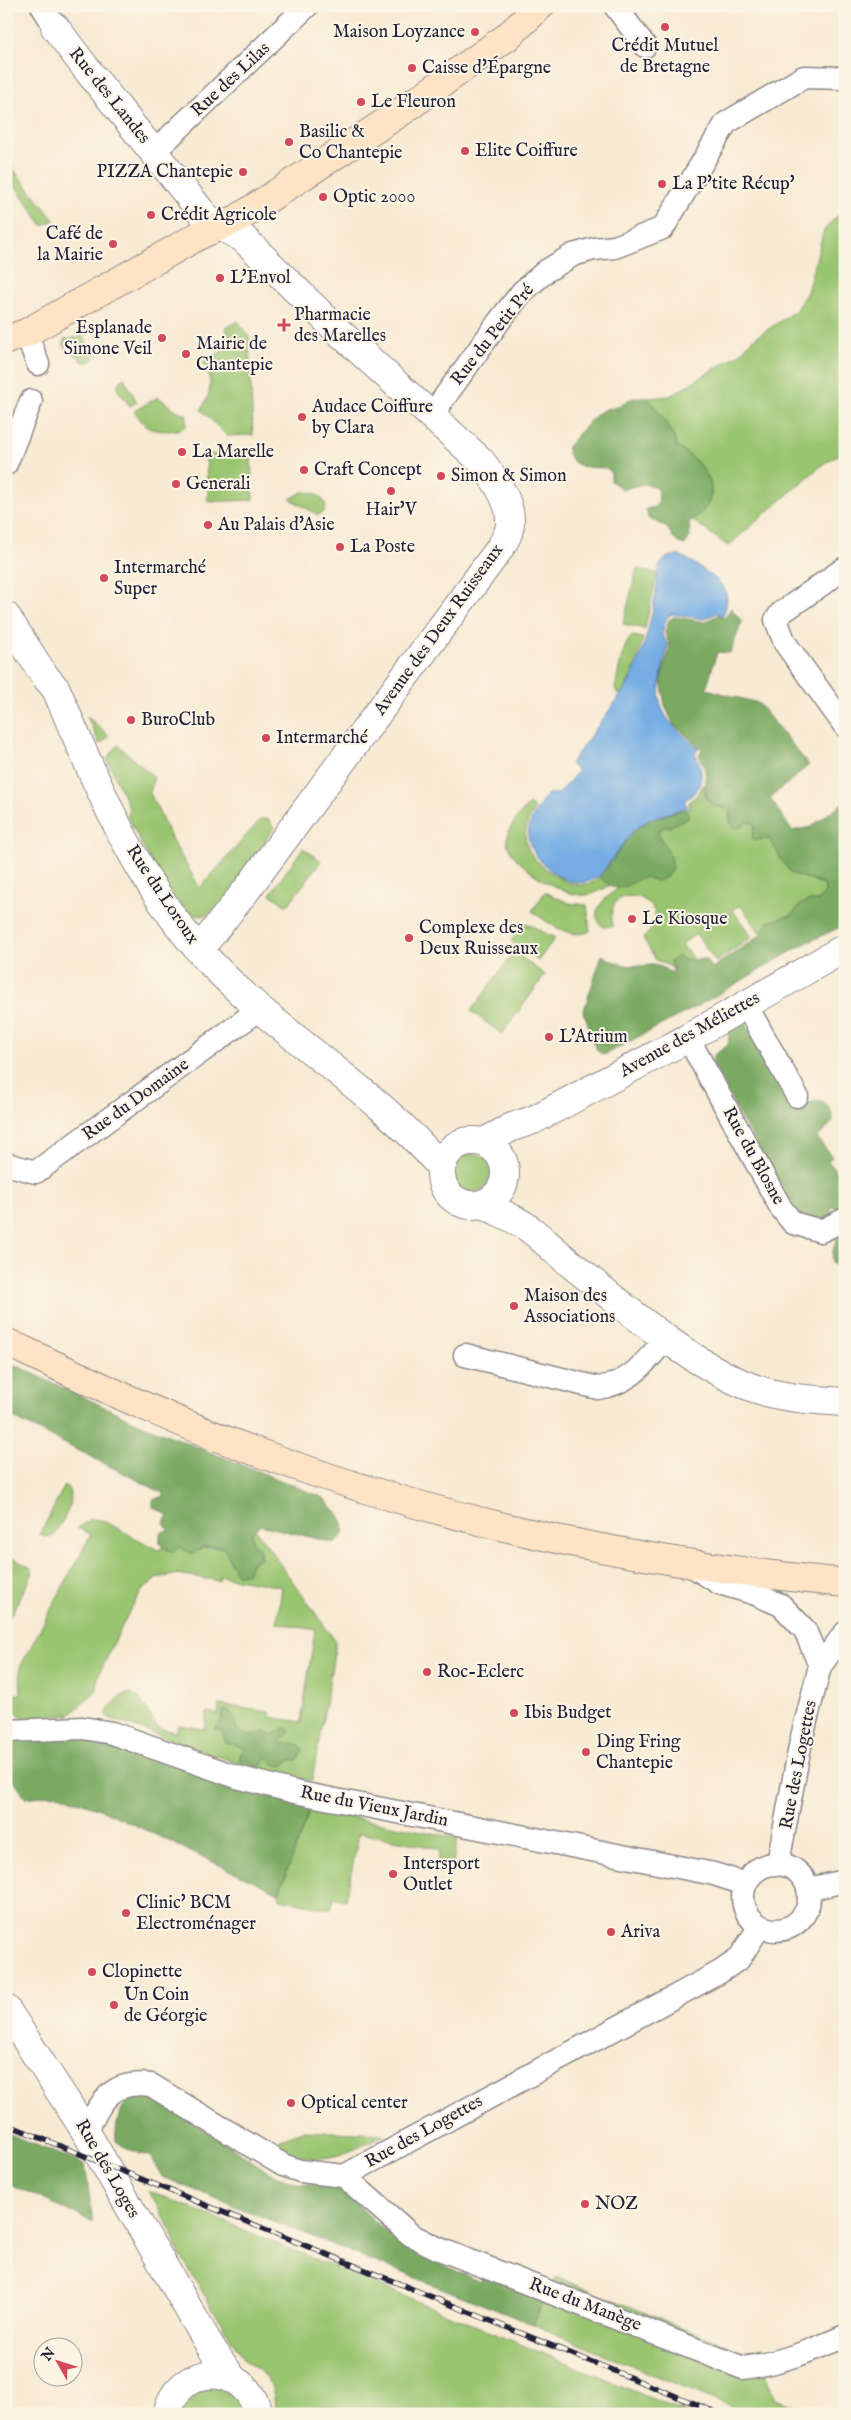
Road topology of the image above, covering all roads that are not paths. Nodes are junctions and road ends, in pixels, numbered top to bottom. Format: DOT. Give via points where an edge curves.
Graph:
graph roads {
  1 [pos="308,6"];
  2 [pos="540,6"];
  3 [pos="614,6"];
  4 [pos="48,16"];
  5 [pos="645,46"];
  6 [pos="845,78"];
  7 [pos="154,152"];
  8 [pos="221,227"];
  9 [pos="16,336"];
  10 [pos="38,364"];
  11 [pos="31,401"];
  12 [pos="431,416"];
  13 [pos="6,464"];
  14 [pos="845,568"];
  15 [pos="6,616"];
  16 [pos="845,726"];
  17 [pos="845,948"];
  18 [pos="199,950"];
  19 [pos="746,1005"];
  20 [pos="258,1007"];
  21 [pos="688,1038"];
  22 [pos="798,1096"];
  23 [pos="391,1114"];
  24 [pos="487,1158"];
  25 [pos="6,1164"];
  26 [pos="441,1167"];
  27 [pos="483,1204"];
  28 [pos="845,1219"];
  29 [pos="527,1228"];
  30 [pos="667,1338"];
  31 [pos="6,1342"];
  32 [pos="465,1355"];
  33 [pos="845,1402"];
  34 [pos="692,1566"];
  35 [pos="845,1583"];
  36 [pos="845,1633"];
  37 [pos="820,1666"];
  38 [pos="6,1731"];
  39 [pos="778,1864"];
  40 [pos="845,1880"];
  41 [pos="745,1884"];
  42 [pos="809,1889"];
  43 [pos="760,1926"];
  44 [pos="6,2009"];
  45 [pos="86,2132"];
  46 [pos="344,2176"];
  47 [pos="202,2333"];
  48 [pos="845,2336"];
  49 [pos="232,2378"];
  50 [pos="192,2379"];
  51 [pos="167,2414"];
  52 [pos="258,2414"];
  1 -- 7 [label="street, Rue des Lilas"];
  2 -- 8 [label="main road" via="507,37 398,114"];
  3 -- 5 [label="street"];
  4 -- 7 [label="street, Rue des Landes"];
  6 -- 12 [label="street, Rue du Petit Pré" via="804,77 726,123 664,228 615,247 573,255 546,271 522,292"];
  7 -- 8 [label="street, Rue des Landes" via="208,220"];
  8 -- 9 [label="main road" via="200,235"];
  8 -- 12 [label="street, Avenue des Deux Ruisseaux" via="243,238"];
  9 -- 10 [label="street"];
  11 -- 13 [label="street"];
  12 -- 18 [label="street, Avenue des Deux Ruisseaux" via="480,460 498,482 509,515 509,531 498,551"];
  14 -- 16 [label="street" via="781,613 776,620 785,643"];
  15 -- 18 [label="street, Rue du Loroux" via="56,689 118,828 141,870"];
  17 -- 19 [label="street, Avenue des Méliettes"];
  18 -- 20 [label="street, Rue du Loroux"];
  19 -- 21 [label="street, Avenue des Méliettes"];
  19 -- 22 [label="street"];
  20 -- 23 [label="street, Rue du Loroux"];
  20 -- 25 [label="street, Rue du Domaine" via="249,1017 36,1172"];
  21 -- 24 [label="street, Avenue des Méliettes" via="534,1120"];
  21 -- 28 [label="street, Rue du Blosne" via="781,1208 793,1223 821,1231"];
  23 -- 24 [label="street, Rue du Loroux"];
  23 -- 26 [label="street, Rue du Loroux"];
  24 -- 26 [label="street" via="444,1158"];
  24 -- 27 [label="street" via="495,1197"];
  24 -- 29 [label="street"];
  26 -- 27 [label="street" via="441,1178 449,1196 467,1205"];
  27 -- 29 [label="street"];
  29 -- 30 [label="street"];
  30 -- 32 [label="street" via="635,1374 598,1388"];
  30 -- 33 [label="street" via="715,1370 765,1392"];
  31 -- 34 [label="main road" via="114,1394 265,1456 467,1518"];
  34 -- 35 [label="main road"];
  34 -- 37 [label="street" via="719,1583 781,1605 805,1630"];
  36 -- 37 [label="street"];
  37 -- 39 [label="street, Rue des Logettes"];
  38 -- 41 [label="street, Rue du Vieux Jardin" via="82,1728 112,1733 238,1777 295,1792 714,1874"];
  39 -- 41 [label="street" via="762,1866"];
  39 -- 42 [label="street" via="798,1871"];
  40 -- 42 [label="street"];
  41 -- 43 [label="street" via="744,1908"];
  42 -- 43 [label="street" via="808,1906 800,1921 776,1930"];
  43 -- 46 [label="street, Rue des Logettes" via="738,1958 720,1972"];
  44 -- 45 [label="street, Rue des Loges"];
  45 -- 46 [label="street, Rue des Logettes" via="101,2101 119,2087 135,2083 151,2085 283,2165 300,2171"];
  45 -- 47 [label="street, Rue des Loges"];
  46 -- 48 [label="street, Rue du Manège" via="410,2235 437,2248 743,2368 775,2363"];
  47 -- 49 [label="street, Rue des Loges"];
  47 -- 50 [label="street"];
  49 -- 50 [label="street" via="212,2374"];
  49 -- 52 [label="street, Rue des Loges" via="247,2390"];
  50 -- 51 [label="street" via="173,2397"];
}
